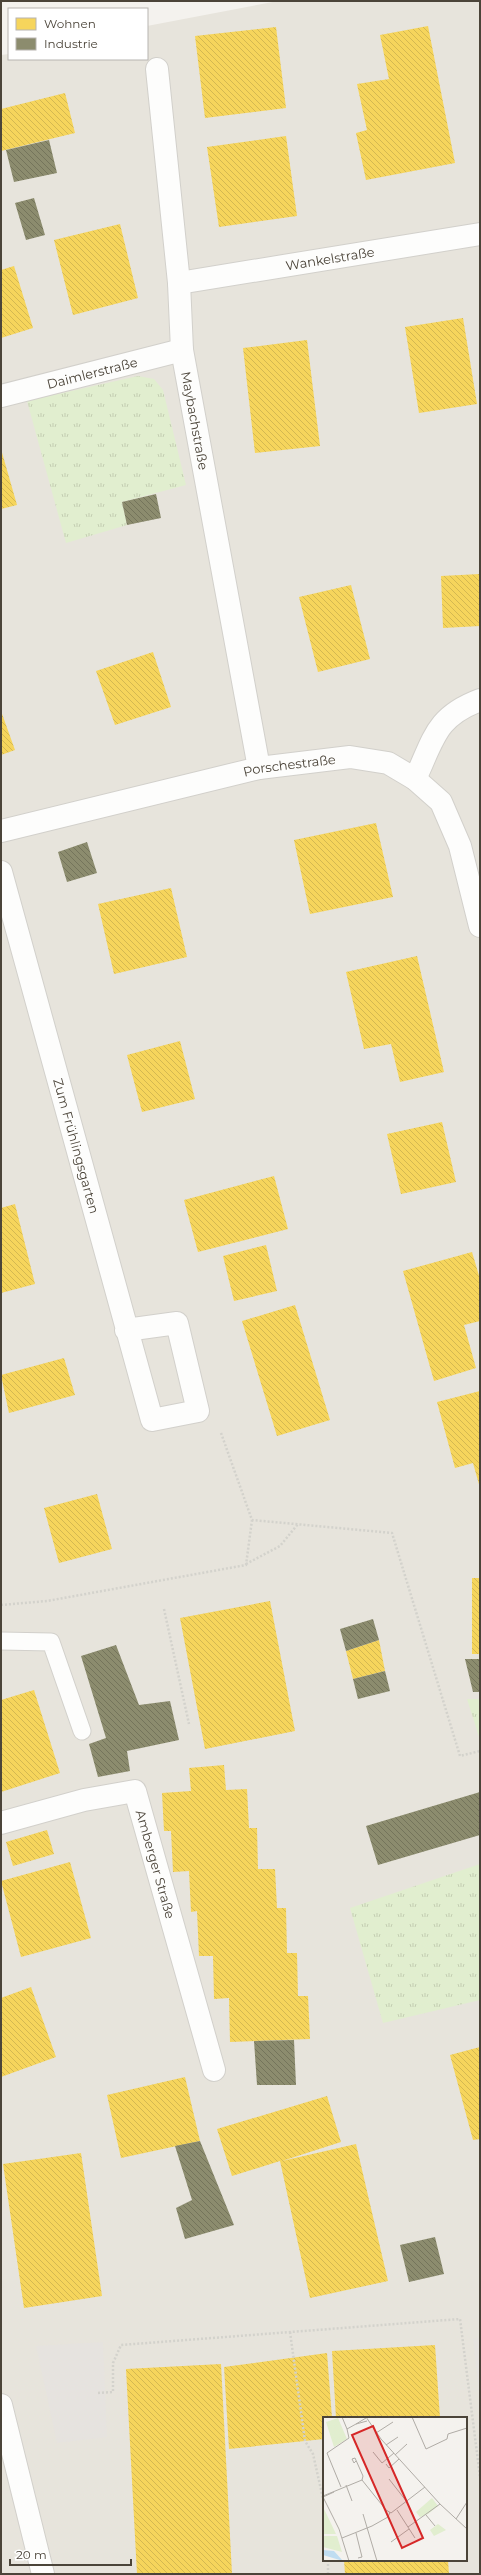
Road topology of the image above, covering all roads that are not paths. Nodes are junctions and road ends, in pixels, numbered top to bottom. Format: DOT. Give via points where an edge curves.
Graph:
graph roads {
  1 [pos="157,69"];
  2 [pos="480,234"];
  3 [pos="179,283"];
  4 [pos="182,350"];
  5 [pos="1,396"];
  6 [pos="480,700"];
  7 [pos="260,768"];
  8 [pos="415,779"];
  9 [pos="1,831"];
  10 [pos="1,872"];
  11 [pos="480,926"];
  12 [pos="126,1330"];
  13 [pos="1,1641"];
  14 [pos="82,1731"];
  15 [pos="1,1823"];
  16 [pos="214,2070"];
  17 [pos="2,2414"];
  18 [pos="43,2574"];
  1 -- 3 [label="street, Maybachstraße"];
  2 -- 3 [label="street, Wankelstraße"];
  3 -- 4 [label="street, Maybachstraße"];
  4 -- 5 [label="street, Daimlerstraße"];
  4 -- 7 [label="street, Maybachstraße"];
  6 -- 8 [label="street" via="462,707 441,723"];
  7 -- 8 [label="street, Porschestraße" via="350,757 388,763"];
  7 -- 9 [label="street, Porschestraße"];
  8 -- 11 [label="street, Porschestraße" via="441,802 460,846"];
  10 -- 12 [label="street, Zum Frühlingsgarten"];
  12 -- 12 [label="street, Zum Frühlingsgarten" via="152,1420 198,1411 177,1322"];
  13 -- 14 [label="lane" via="51,1642"];
  15 -- 16 [label="street, Amberger Straße" via="84,1800 135,1791"];
  17 -- 18 [label="street"];
}
